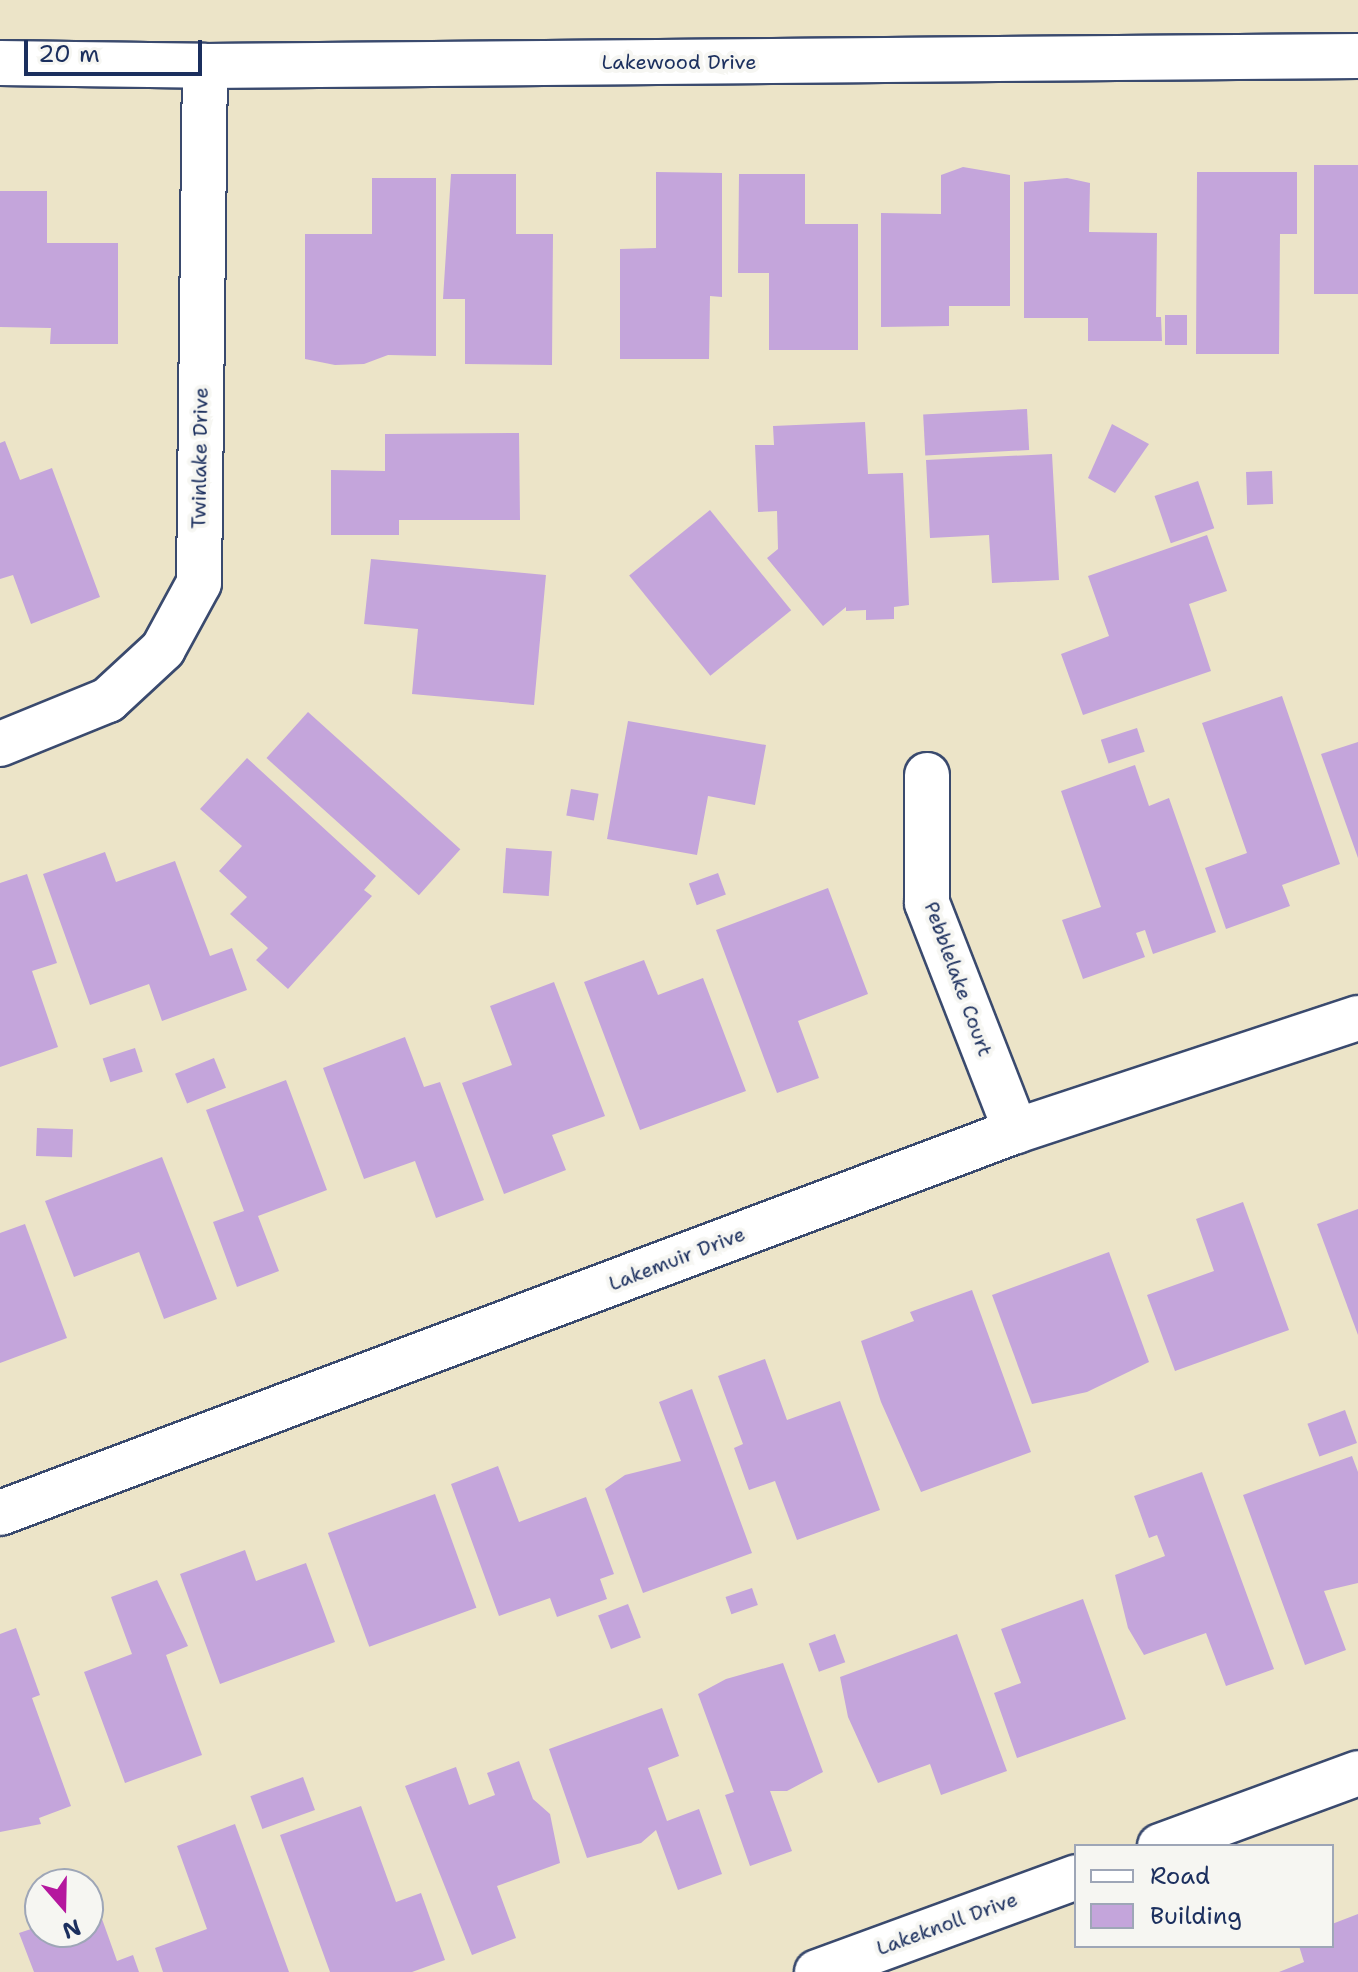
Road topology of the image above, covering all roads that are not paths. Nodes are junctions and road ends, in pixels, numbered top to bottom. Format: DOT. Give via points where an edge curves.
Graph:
graph roads {
  1 [pos="1358,56"];
  2 [pos="0,63"];
  3 [pos="205,66"];
  4 [pos="0,744"];
  5 [pos="927,775"];
  6 [pos="1358,1018"];
  7 [pos="1016,1131"];
  8 [pos="0,1513"];
  9 [pos="1358,1773"];
  10 [pos="1165,1844"];
  11 [pos="1074,1878"];
  12 [pos="817,1972"];
  1 -- 3 [label="street, Lakewood Drive"];
  2 -- 3 [label="street, Lakewood Drive"];
  3 -- 4 [label="street, Twinlake Drive" via="199,583 163,649 108,700"];
  5 -- 7 [label="street, Pebblelake Court" via="927,903"];
  6 -- 7 [label="street, Lakemuir Drive"];
  7 -- 8 [label="street, Lakemuir Drive"];
  9 -- 10 [label="street"];
  11 -- 12 [label="street, Lakeknoll Drive"];
}
